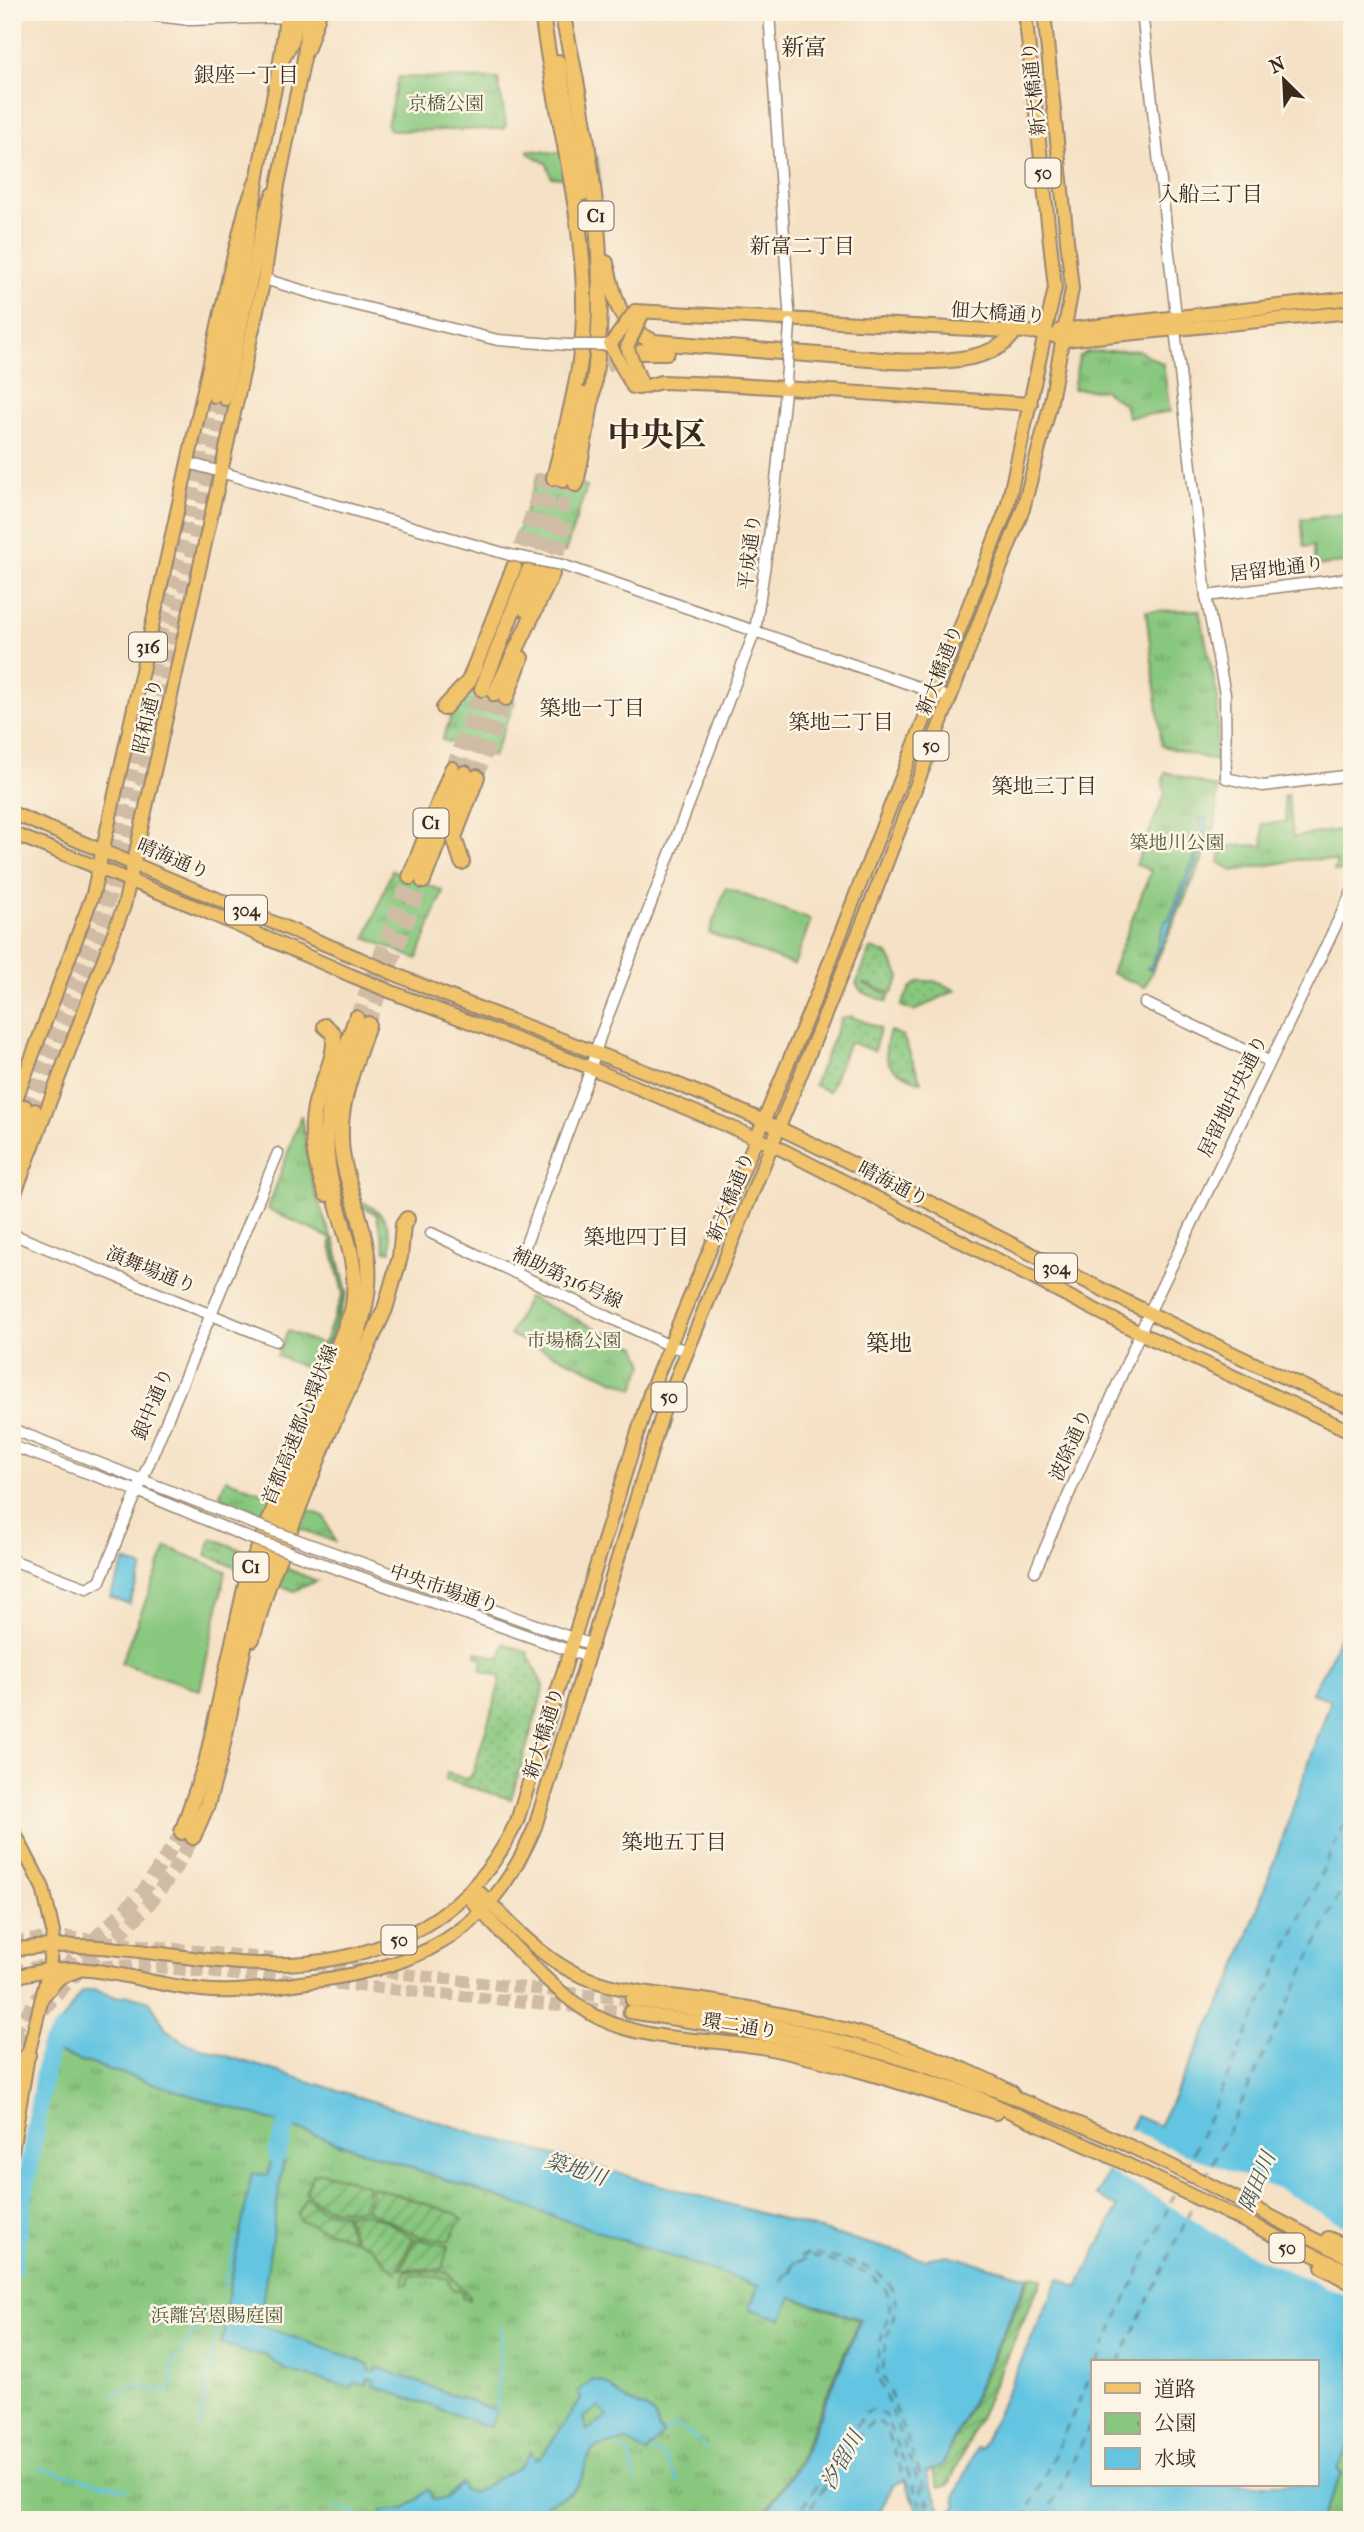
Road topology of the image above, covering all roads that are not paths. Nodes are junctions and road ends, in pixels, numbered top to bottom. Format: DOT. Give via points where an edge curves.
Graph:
graph roads {
  1 [pos="127,12"];
  2 [pos="534,12"];
  3 [pos="542,12"];
  4 [pos="769,12"];
  5 [pos="1025,12"];
  6 [pos="1044,12"];
  7 [pos="1142,12"];
  8 [pos="1351,12"];
  9 [pos="306,14"];
  10 [pos="558,14"];
  11 [pos="1352,21"];
  12 [pos="544,29"];
  13 [pos="547,89"];
  14 [pos="258,176"];
  15 [pos="278,184"];
  16 [pos="597,217"];
  17 [pos="264,279"];
  18 [pos="584,296"];
  19 [pos="1352,298"];
  20 [pos="600,304"];
  21 [pos="639,312"];
  22 [pos="1352,312"];
  23 [pos="790,321"];
  24 [pos="1176,323"];
  25 [pos="1014,332"];
  26 [pos="1046,333"];
  27 [pos="1065,335"];
  28 [pos="610,345"];
  29 [pos="633,347"];
  30 [pos="895,361"];
  31 [pos="786,384"];
  32 [pos="638,386"];
  33 [pos="584,395"];
  34 [pos="1031,404"];
  35 [pos="190,463"];
  36 [pos="222,471"];
  37 [pos="562,480"];
  38 [pos="512,561"];
  39 [pos="546,570"];
  40 [pos="1352,578"];
  41 [pos="1206,596"];
  42 [pos="755,631"];
  43 [pos="933,693"];
  44 [pos="950,698"];
  45 [pos="444,708"];
  46 [pos="1352,775"];
  47 [pos="12,813"];
  48 [pos="12,833"];
  49 [pos="103,849"];
  50 [pos="462,862"];
  51 [pos="134,864"];
  52 [pos="98,868"];
  53 [pos="416,879"];
  54 [pos="131,880"];
  55 [pos="1352,892"];
  56 [pos="1145,1003"];
  57 [pos="325,1026"];
  58 [pos="595,1051"];
  59 [pos="1269,1061"];
  60 [pos="591,1068"];
  61 [pos="24,1109"];
  62 [pos="763,1123"];
  63 [pos="779,1129"];
  64 [pos="757,1138"];
  65 [pos="12,1139"];
  66 [pos="773,1145"];
  67 [pos="278,1153"];
  68 [pos="12,1167"];
  69 [pos="12,1201"];
  70 [pos="407,1219"];
  71 [pos="431,1233"];
  72 [pos="12,1234"];
  73 [pos="353,1256"];
  74 [pos="515,1273"];
  75 [pos="211,1313"];
  76 [pos="1147,1315"];
  77 [pos="1140,1333"];
  78 [pos="275,1341"];
  79 [pos="671,1347"];
  80 [pos="689,1350"];
  81 [pos="1352,1408"];
  82 [pos="12,1429"];
  83 [pos="1351,1431"];
  84 [pos="12,1446"];
  85 [pos="140,1478"];
  86 [pos="135,1490"];
  87 [pos="12,1560"];
  88 [pos="1035,1571"];
  89 [pos="572,1645"];
  90 [pos="590,1651"];
  91 [pos="233,1701"];
  92 [pos="12,1828"];
  93 [pos="12,1844"];
  94 [pos="28,1858"];
  95 [pos="471,1892"];
  96 [pos="486,1907"];
  97 [pos="52,1945"];
  98 [pos="12,1950"];
  99 [pos="91,1968"];
  100 [pos="49,1969"];
  101 [pos="12,1978"];
  102 [pos="41,2000"];
  103 [pos="29,2055"];
  104 [pos="12,2068"];
  105 [pos="1056,2115"];
  106 [pos="1047,2129"];
  107 [pos="12,2151"];
  108 [pos="1232,2197"];
  109 [pos="1224,2212"];
  110 [pos="1352,2248"];
  111 [pos="1352,2259"];
  112 [pos="1352,2273"];
  113 [pos="1352,2284"];
  1 -- 9 [label="street" via="190,20"];
  2 -- 13 [label="highway"];
  3 -- 12 [label="highway, C1"];
  4 -- 23 [label="street, 平成通り"];
  5 -- 26 [label="main road, 新大橋通り / 50" via="1055,278"];
  6 -- 27 [label="main road, 新大橋通り / 50" via="1072,274"];
  7 -- 24 [label="street"];
  8 -- 11 [label="street"];
  9 -- 14 [label="main road, 昭和通り / 316" via="282,61"];
  9 -- 15 [label="main road, 昭和通り / 316" via="304,58"];
  10 -- 16 [label="highway, C1"];
  10 -- 20 [label="highway" via="569,125"];
  12 -- 13 [label="highway, C1"];
  12 -- 18 [label="highway, C1"];
  13 -- 18 [label="highway, C1"];
  14 -- 15 [label="main road, 昭和通り / 316" via="219,397 266,211"];
  14 -- 35 [label="main road, 昭和通り / 316" via="230,271"];
  15 -- 17 [label="main road, 昭和通り / 316"];
  16 -- 20 [label="highway, C1"];
  16 -- 30 [label="highway" via="617,306 645,338 664,344"];
  17 -- 28 [label="street, bridge" via="498,340"];
  17 -- 36 [label="main road, 昭和通り / 316"];
  18 -- 37 [label="highway, C1" via="581,356"];
  19 -- 24 [label="main road, 佃大橋通り"];
  20 -- 37 [label="highway, C1" via="590,416 584,443"];
  21 -- 23 [label="main road, 佃大橋通り"];
  21 -- 28 [label="main road, bridge"];
  21 -- 29 [label="main road, bridge"];
  22 -- 24 [label="main road, 佃大橋通り"];
  23 -- 25 [label="main road, 佃大橋通り"];
  23 -- 31 [label="street, 平成通り, bridge"];
  24 -- 27 [label="main road, 佃大橋通り"];
  24 -- 41 [label="street"];
  25 -- 26 [label="main road, 佃大橋通り"];
  25 -- 30 [label="highway" via="1003,343 969,357"];
  26 -- 27 [label="main road, 佃大橋通り"];
  26 -- 34 [label="main road, 新大橋通り / 50"];
  27 -- 44 [label="main road, 新大橋通り / 50" via="1023,509"];
  28 -- 29 [label="main road, bridge"];
  28 -- 32 [label="main road, bridge"];
  29 -- 30 [label="highway"];
  29 -- 32 [label="main road, bridge"];
  31 -- 32 [label="main road" via="669,382"];
  31 -- 34 [label="main road"];
  31 -- 42 [label="street, 平成通り"];
  33 -- 37 [label="highway"];
  34 -- 43 [label="main road, 新大橋通り / 50" via="1007,508"];
  35 -- 36 [label="street"];
  35 -- 49 [label="main road, 昭和通り / 316"];
  36 -- 38 [label="street"];
  36 -- 51 [label="main road, 昭和通り / 316"];
  38 -- 39 [label="street, bridge"];
  38 -- 45 [label="highway" via="469,681"];
  39 -- 39 [label="highway" via="494,693"];
  39 -- 42 [label="street"];
  40 -- 41 [label="street, 居留地通り"];
  41 -- 46 [label="street" via="1225,694 1226,778 1263,786"];
  42 -- 43 [label="street"];
  42 -- 58 [label="street, 平成通り"];
  43 -- 44 [label="street"];
  43 -- 62 [label="main road, 新大橋通り / 50"];
  44 -- 63 [label="main road, 新大橋通り / 50"];
  47 -- 49 [label="main road, 晴海通り / 304"];
  48 -- 52 [label="main road, 晴海通り / 304"];
  49 -- 51 [label="main road, 晴海通り / 304"];
  49 -- 52 [label="main road, 昭和通り / 316"];
  50 -- 53 [label="highway, C1" via="454,837 465,773"];
  51 -- 54 [label="main road, 昭和通り / 316"];
  51 -- 58 [label="main road, 晴海通り / 304, bridge" via="411,981"];
  52 -- 54 [label="main road, 晴海通り / 304"];
  52 -- 61 [label="main road, 昭和通り / 316"];
  54 -- 60 [label="main road, 晴海通り / 304, bridge" via="404,997"];
  54 -- 69 [label="main road, 昭和通り / 316"];
  55 -- 59 [label="street, 居留地中央通り"];
  56 -- 59 [label="street"];
  57 -- 73 [label="highway" via="335,1042 315,1105 314,1151 324,1190"];
  58 -- 60 [label="street, 平成通り"];
  58 -- 62 [label="main road, 晴海通り / 304"];
  59 -- 76 [label="street, 居留地中央通り"];
  60 -- 64 [label="main road, 晴海通り / 304"];
  60 -- 74 [label="street, 平成通り"];
  61 -- 65 [label="main road, 昭和通り / 316"];
  61 -- 68 [label="main road, 昭和通り / 316"];
  62 -- 63 [label="main road, 晴海通り / 304"];
  62 -- 64 [label="main road, 新大橋通り / 50"];
  63 -- 66 [label="main road, 新大橋通り / 50"];
  63 -- 76 [label="main road, 晴海通り / 304"];
  64 -- 66 [label="main road, 晴海通り / 304"];
  64 -- 79 [label="main road, 新大橋通り / 50"];
  66 -- 77 [label="main road, 晴海通り / 304"];
  66 -- 80 [label="main road, 新大橋通り / 50"];
  67 -- 75 [label="street, 銀中通り"];
  70 -- 91 [label="highway" via="385,1309 328,1434 269,1583"];
  71 -- 74 [label="street, 補助第316号線"];
  72 -- 75 [label="street, 演舞場通り"];
  73 -- 91 [label="highway, 首都高速都心環状線 / C1" via="352,1311 245,1585 188,1834 213,1784"];
  73 -- 91 [label="highway, 首都高速都心環状線 / C1" via="332,1184 326,1135 333,1091 362,1021 341,1130 343,1160 368,1253 368,1302 259,1577"];
  74 -- 79 [label="street, 補助第316号線"];
  75 -- 78 [label="street, 演舞場通り"];
  75 -- 85 [label="street, 銀中通り"];
  76 -- 77 [label="street, 居留地中央通り"];
  76 -- 81 [label="main road, 晴海通り / 304"];
  77 -- 83 [label="main road, 晴海通り / 304"];
  77 -- 88 [label="street, 波除通り"];
  79 -- 80 [label="street, 補助第316号線"];
  79 -- 89 [label="main road, 新大橋通り / 50" via="651,1390"];
  80 -- 90 [label="main road, 新大橋通り / 50" via="665,1406"];
  82 -- 85 [label="street"];
  84 -- 86 [label="street"];
  85 -- 86 [label="street, 銀中通り"];
  85 -- 89 [label="street, 中央市場通り, bridge"];
  86 -- 87 [label="street, 銀中通り" via="100,1581 93,1588"];
  86 -- 89 [label="street, 中央市場通り, bridge" via="289,1552"];
  89 -- 90 [label="street, 中央市場通り"];
  89 -- 95 [label="main road, 新大橋通り / 50" via="517,1821 496,1862"];
  90 -- 96 [label="main road, 新大橋通り / 50" via="535,1827 513,1874"];
  92 -- 94 [label="main road"];
  93 -- 94 [label="main road"];
  94 -- 97 [label="main road" via="48,1903"];
  95 -- 96 [label="main road, 環二通り / 50"];
  95 -- 97 [label="main road, 新大橋通り / 50" via="447,1913 401,1939 316,1961 264,1964"];
  96 -- 99 [label="main road, 新大橋通り / 50" via="457,1932 417,1955 331,1979 225,1991 175,1986"];
  96 -- 105 [label="main road, 環二通り / 50" via="544,1954 590,1979 853,2032 976,2074"];
  96 -- 106 [label="main road, 環二通り / 50" via="569,1997 614,2024 815,2059"];
  97 -- 98 [label="main road, 新大橋通り / 50"];
  97 -- 100 [label="main road"];
  99 -- 100 [label="main road, 新大橋通り / 50"];
  99 -- 102 [label="main road" via="59,1978"];
  100 -- 101 [label="main road, 新大橋通り / 50"];
  100 -- 102 [label="main road"];
  102 -- 103 [label="main road"];
  103 -- 104 [label="highway"];
  103 -- 107 [label="main road"];
  105 -- 106 [label="main road, 環二通り" via="852,2043 740,2016 631,2006 853,2056 970,2094"];
  105 -- 108 [label="main road, 環二通り / 50"];
  106 -- 109 [label="main road, 環二通り / 50"];
  108 -- 110 [label="main road, 50"];
  108 -- 111 [label="main road, 環二通り / 50"];
  109 -- 112 [label="main road, 環二通り / 50"];
  109 -- 113 [label="main road, 50"];
}
